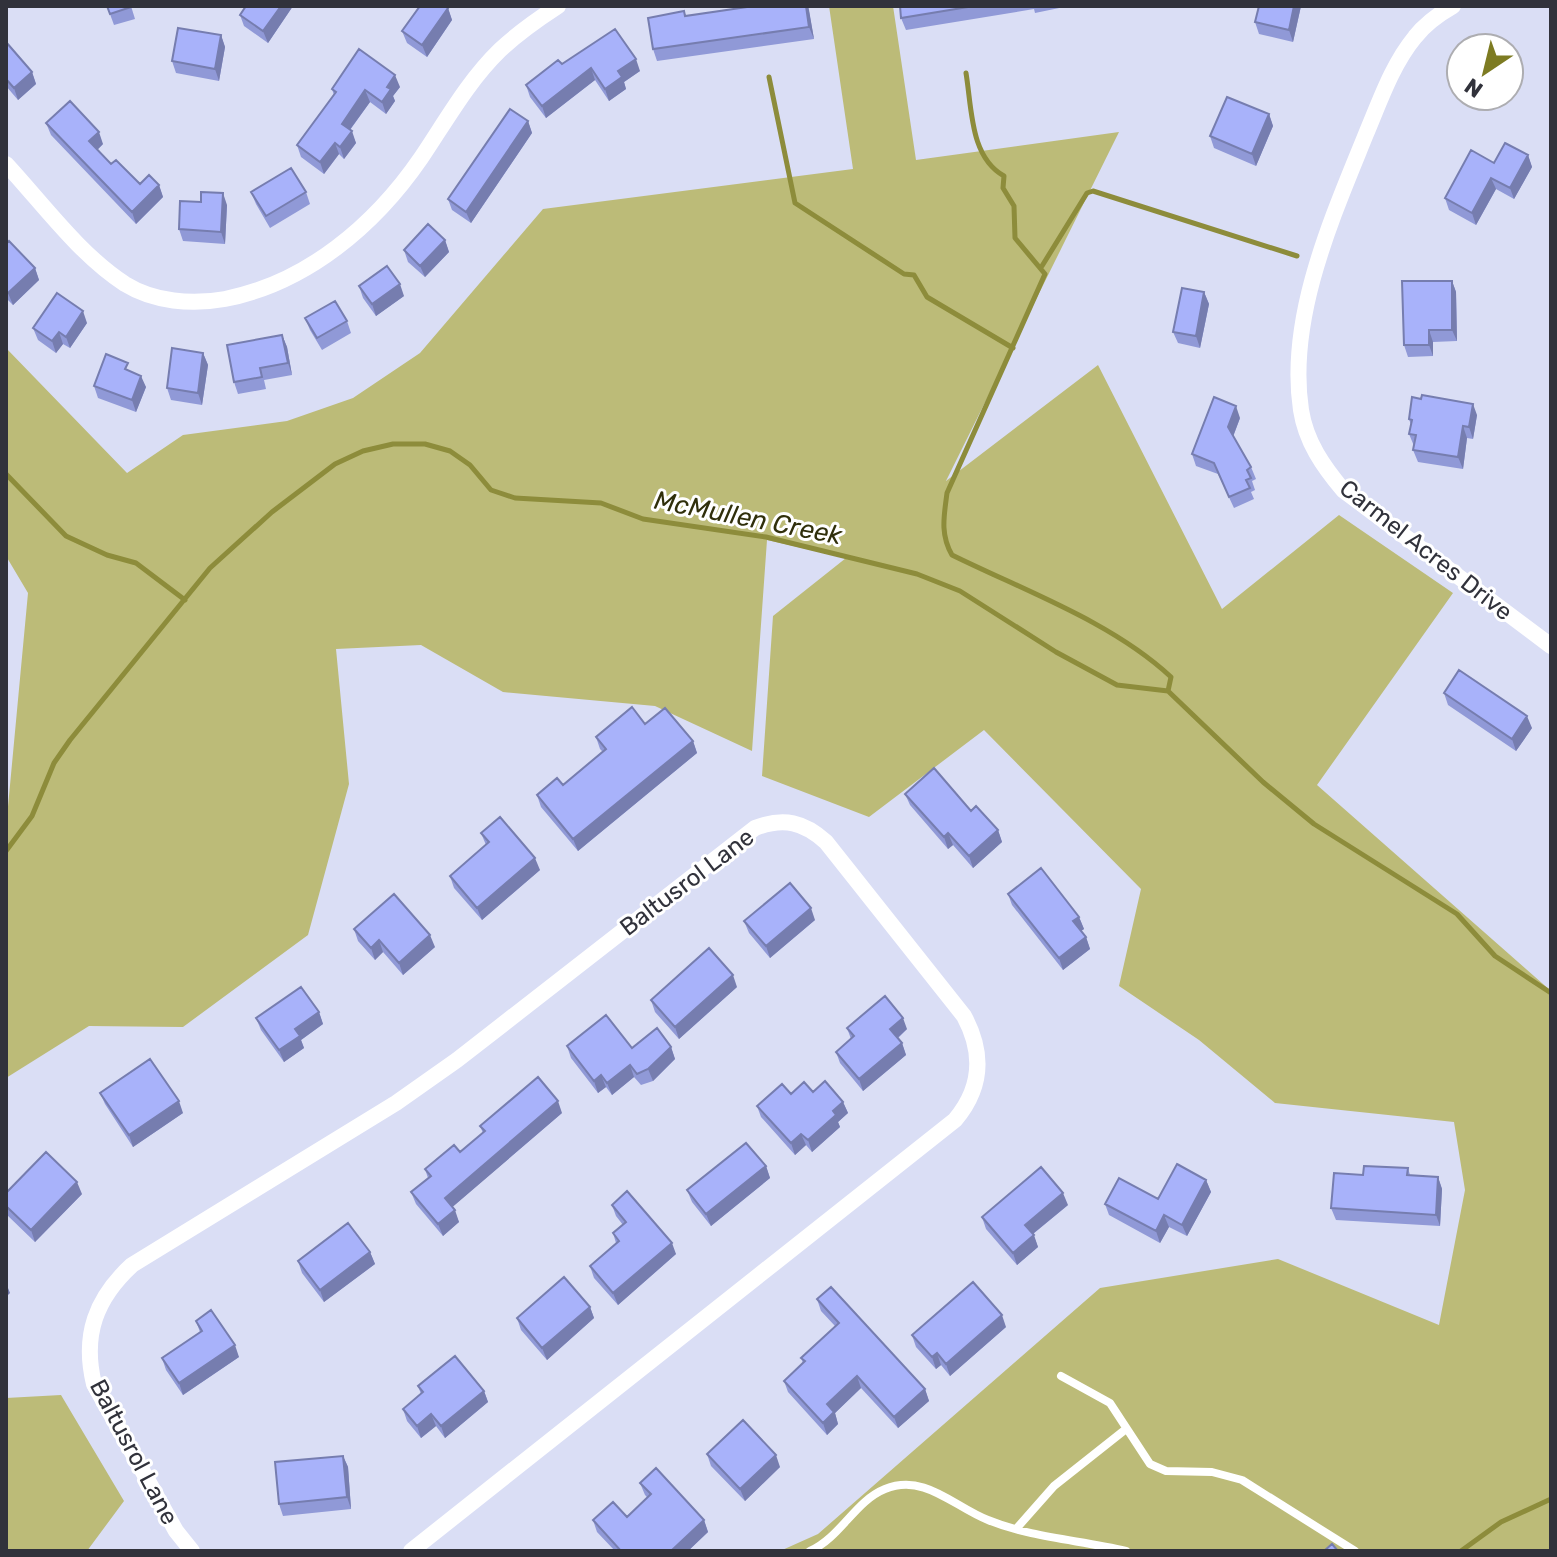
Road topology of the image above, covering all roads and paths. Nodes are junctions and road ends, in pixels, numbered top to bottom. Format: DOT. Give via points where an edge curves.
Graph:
graph roads {
  1 [pos="558,6"];
  2 [pos="1453,6"];
  3 [pos="6,164"];
  4 [pos="1551,646"];
  5 [pos="1061,1376"];
  6 [pos="1126,1429"];
  7 [pos="1016,1529"];
  8 [pos="192,1551"];
  9 [pos="411,1551"];
  10 [pos="810,1551"];
  11 [pos="1126,1551"];
  12 [pos="1355,1551"];
  1 -- 3 [label="street" via="483,70 391,198 360,230 308,267 242,296 183,302 127,286 96,261"];
  2 -- 4 [label="street, Carmel Acres Drive" via="1424,27 1396,65 1343,190 1303,332 1301,410 1318,459 1343,490"];
  5 -- 6 [label="lane" via="1102,1396"];
  6 -- 7 [label="lane" via="1054,1486"];
  6 -- 12 [label="lane" via="1144,1458 1160,1470 1221,1473 1242,1480"];
  7 -- 10 [label="lane" via="983,1519 945,1495 900,1484 869,1499 824,1544"];
  7 -- 11 [label="lane"];
  8 -- 9 [label="street, Baltusrol Lane" via="94,1384 90,1332 113,1283 132,1265 445,1069 755,828 790,821 804,825 826,842 964,1016 973,1032 979,1070 966,1107"];
}
